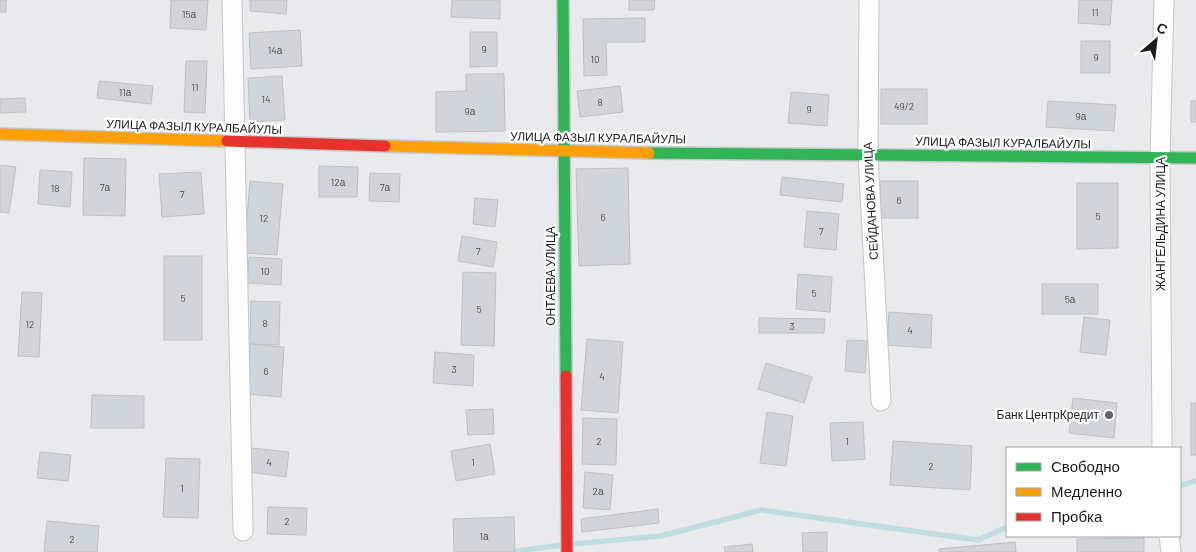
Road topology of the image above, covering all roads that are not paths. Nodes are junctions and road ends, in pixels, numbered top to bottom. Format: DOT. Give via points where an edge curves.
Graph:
graph roads {
  1 [pos="232,0"];
  2 [pos="563,0"];
  3 [pos="869,0"];
  4 [pos="1164,0"];
  5 [pos="0,134"];
  6 [pos="234,143"];
  7 [pos="564,152"];
  8 [pos="868,156"];
  9 [pos="1160,158"];
  10 [pos="1196,158"];
  11 [pos="881,402"];
  12 [pos="1162,447"];
  13 [pos="243,531"];
  14 [pos="1169,537"];
  15 [pos="567,552"];
  16 [pos="1171,552"];
  1 -- 6 [label="street"];
  2 -- 7 [label="street, ОНТАЕВА УЛИЦА"];
  3 -- 8 [label="street, СЕЙДАНОВА УЛИЦА"];
  4 -- 9 [label="street, ЖАНГЕЛЬДИНА УЛИЦА"];
  5 -- 6 [label="street, УЛИЦА ФАЗЫЛ КУРАЛБАЙУЛЫ"];
  6 -- 7 [label="street, УЛИЦА ФАЗЫЛ КУРАЛБАЙУЛЫ"];
  6 -- 13 [label="street"];
  7 -- 8 [label="street, УЛИЦА ФАЗЫЛ КУРАЛБАЙУЛЫ"];
  7 -- 15 [label="street, ОНТАЕВА УЛИЦА"];
  8 -- 9 [label="street, УЛИЦА ФАЗЫЛ КУРАЛБАЙУЛЫ"];
  8 -- 11 [label="street, СЕЙДАНОВА УЛИЦА"];
  9 -- 10 [label="street, УЛИЦА ФАЗЫЛ КУРАЛБАЙУЛЫ"];
  9 -- 12 [label="street, ЖАНГЕЛЬДИНА УЛИЦА"];
  14 -- 16 [label="street"];
}
